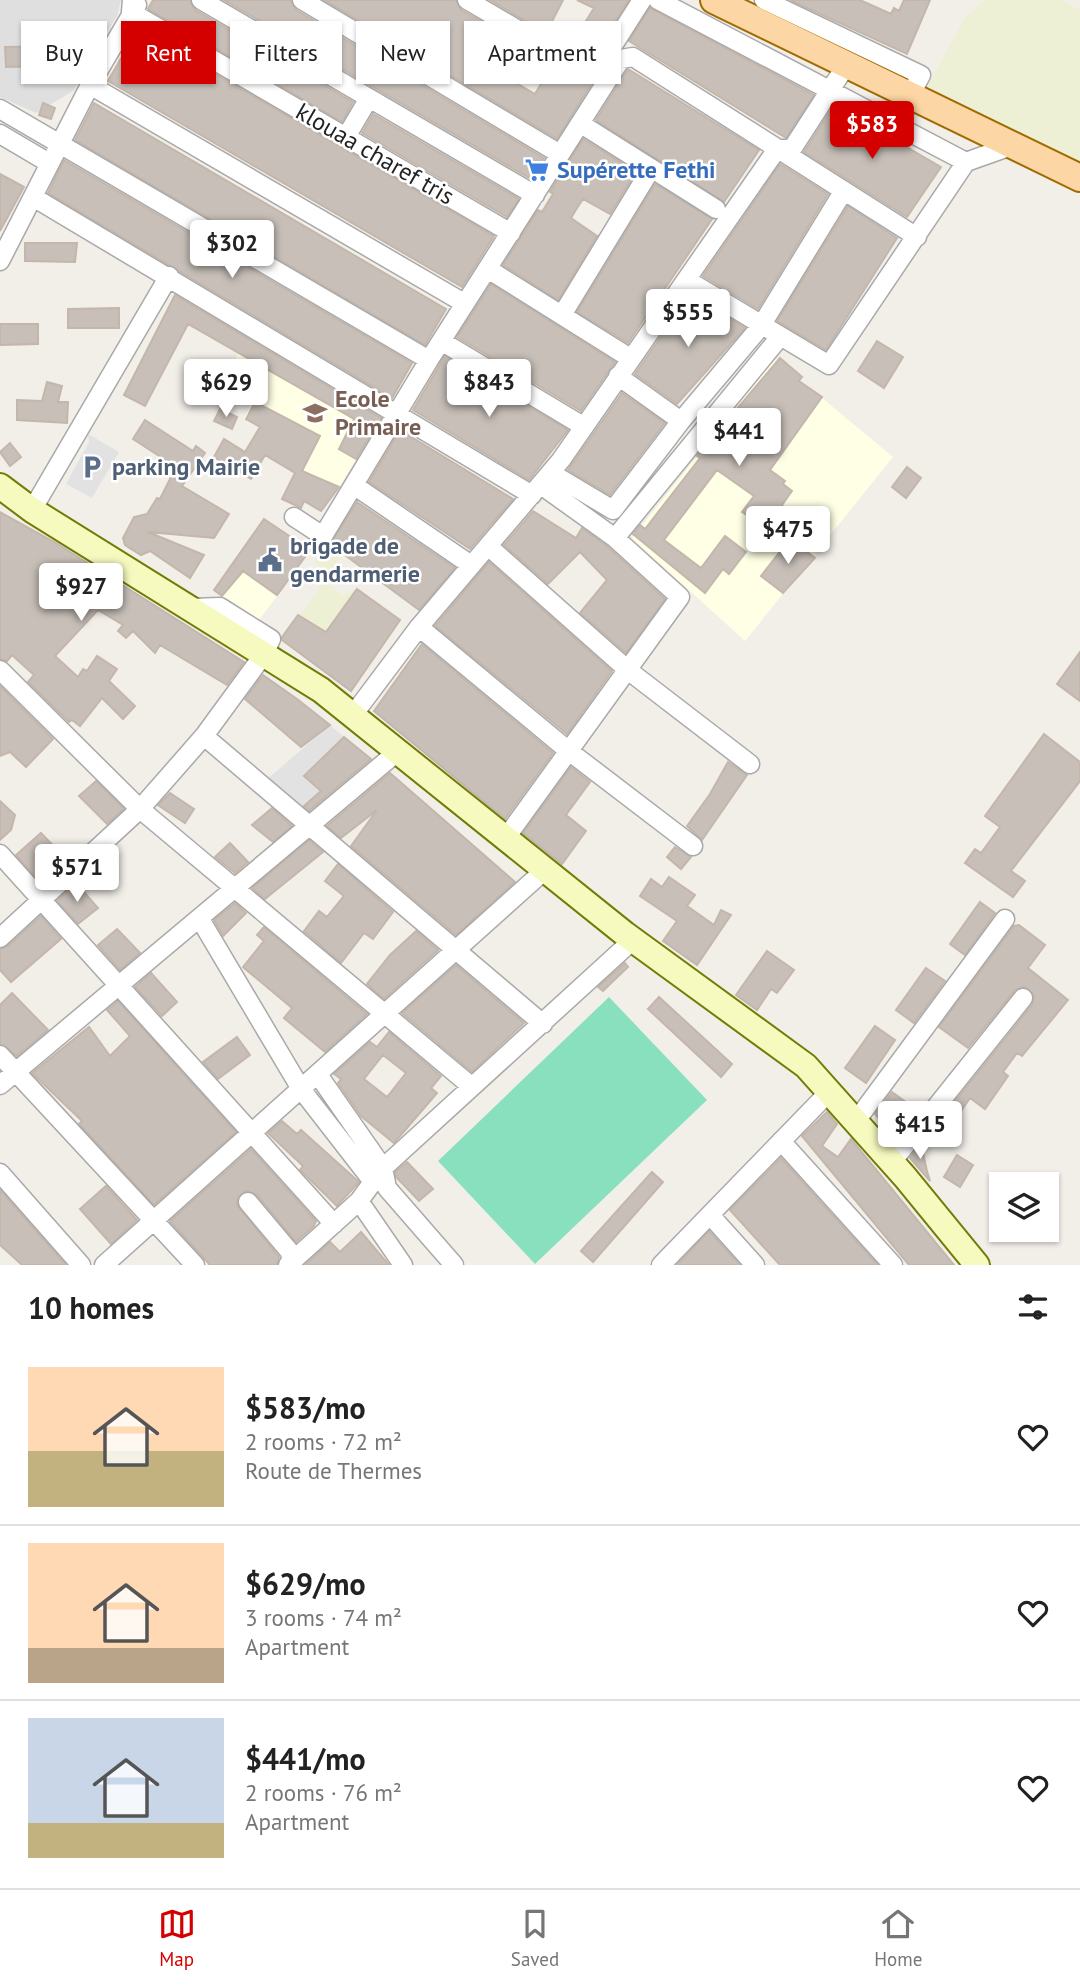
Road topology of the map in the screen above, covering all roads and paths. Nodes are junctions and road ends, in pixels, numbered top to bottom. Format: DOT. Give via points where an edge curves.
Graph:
graph roads {
  1 [pos="201,0"];
  2 [pos="302,0"];
  3 [pos="467,0"];
  4 [pos="642,0"];
  5 [pos="658,0"];
  6 [pos="715,0"];
  7 [pos="764,0"];
  8 [pos="134,4"];
  9 [pos="503,21"];
  10 [pos="621,32"];
  11 [pos="847,64"];
  12 [pos="90,85"];
  13 [pos="830,89"];
  14 [pos="910,96"];
  15 [pos="369,98"];
  16 [pos="0,109"];
  17 [pos="580,124"];
  18 [pos="0,134"];
  19 [pos="346,137"];
  20 [pos="59,144"];
  21 [pos="1011,146"];
  22 [pos="777,149"];
  23 [pos="560,154"];
  24 [pos="966,162"];
  25 [pos="49,163"];
  26 [pos="651,169"];
  27 [pos="1080,178"];
  28 [pos="843,192"];
  29 [pos="535,195"];
  30 [pos="33,197"];
  31 [pos="716,209"];
  32 [pos="511,233"];
  33 [pos="917,237"];
  34 [pos="2,255"];
  35 [pos="488,268"];
  36 [pos="169,276"];
  37 [pos="687,280"];
  38 [pos="464,303"];
  39 [pos="562,315"];
  40 [pos="761,326"];
  41 [pos="779,338"];
  42 [pos="441,341"];
  43 [pos="630,358"];
  44 [pos="429,360"];
  45 [pos="618,376"];
  46 [pos="398,415"];
  47 [pos="681,421"];
  48 [pos="583,426"];
  49 [pos="541,484"];
  50 [pos="0,485"];
  51 [pos="355,486"];
  52 [pos="32,510"];
  53 [pos="612,510"];
  54 [pos="294,517"];
  55 [pos="615,538"];
  56 [pos="488,546"];
  57 [pos="471,565"];
  58 [pos="419,627"];
  59 [pos="264,654"];
  60 [pos="0,670"];
  61 [pos="629,671"];
  62 [pos="353,715"];
  63 [pos="204,736"];
  64 [pos="570,752"];
  65 [pos="397,753"];
  66 [pos="750,764"];
  67 [pos="140,809"];
  68 [pos="307,826"];
  69 [pos="505,839"];
  70 [pos="693,846"];
  71 [pos="0,854"];
  72 [pos="545,870"];
  73 [pos="233,890"];
  74 [pos="42,899"];
  75 [pos="200,919"];
  76 [pos="1005,919"];
  77 [pos="0,938"];
  78 [pos="633,940"];
  79 [pos="455,949"];
  80 [pos="122,986"];
  81 [pos="1023,998"];
  82 [pos="388,1014"];
  83 [pos="543,1024"];
  84 [pos="0,1055"];
  85 [pos="16,1072"];
  86 [pos="320,1076"];
  87 [pos="0,1085"];
  88 [pos="471,1086"];
  89 [pos="302,1089"];
  90 [pos="830,1091"];
  91 [pos="856,1121"];
  92 [pos="254,1132"];
  93 [pos="781,1142"];
  94 [pos="892,1162"];
  95 [pos="0,1173"];
  96 [pos="379,1175"];
  97 [pos="359,1201"];
  98 [pos="248,1202"];
  99 [pos="710,1215"];
  100 [pos="154,1221"];
  101 [pos="334,1224"];
  102 [pos="960,1247"];
  103 [pos="290,1264"];
  104 [pos="81,1265"];
  105 [pos="104,1265"];
  106 [pos="195,1265"];
  107 [pos="403,1265"];
  108 [pos="453,1265"];
  109 [pos="661,1265"];
  110 [pos="755,1265"];
  111 [pos="893,1265"];
  112 [pos="977,1265"];
  113 [pos="987,1265"];
  1 -- 15 [label="street"];
  2 -- 23 [label="street"];
  3 -- 9 [label="street"];
  4 -- 10 [label="street"];
  5 -- 13 [label="street"];
  6 -- 11 [label="main road"];
  7 -- 14 [label="street" via="921,75"];
  8 -- 12 [label="street"];
  8 -- 19 [label="street, klouaa charef tris"];
  11 -- 13 [label="street"];
  11 -- 14 [label="main road"];
  12 -- 20 [label="street"];
  12 -- 38 [label="street"];
  13 -- 22 [label="street" via="792,149"];
  13 -- 24 [label="street"];
  14 -- 21 [label="main road"];
  15 -- 19 [label="street"];
  15 -- 29 [label="street"];
  16 -- 20 [label="street"];
  17 -- 22 [label="street" via="621,59 633,57"];
  17 -- 23 [label="street"];
  17 -- 26 [label="street"];
  18 -- 25 [label="street"];
  19 -- 32 [label="street, klouaa charef tris"];
  20 -- 25 [label="street"];
  20 -- 44 [label="street"];
  21 -- 24 [label="street"];
  21 -- 27 [label="main road"];
  22 -- 28 [label="street"];
  22 -- 37 [label="street"];
  23 -- 29 [label="street"];
  24 -- 33 [label="street"];
  25 -- 30 [label="street"];
  26 -- 31 [label="street"];
  26 -- 39 [label="street"];
  28 -- 33 [label="street"];
  28 -- 40 [label="street"];
  29 -- 32 [label="street"];
  30 -- 34 [label="street"];
  30 -- 36 [label="street"];
  32 -- 35 [label="street"];
  33 -- 41 [label="street" via="830,365"];
  35 -- 38 [label="street"];
  35 -- 39 [label="street"];
  36 -- 46 [label="street"];
  36 -- 52 [label="street"];
  37 -- 40 [label="street"];
  37 -- 43 [label="street"];
  38 -- 42 [label="street"];
  39 -- 43 [label="street"];
  40 -- 41 [label="street"];
  40 -- 47 [label="street"];
  41 -- 55 [label="street"];
  42 -- 44 [label="street"];
  42 -- 48 [label="street"];
  43 -- 45 [label="street"];
  44 -- 46 [label="street"];
  45 -- 47 [label="street"];
  45 -- 48 [label="street"];
  46 -- 49 [label="street"];
  46 -- 51 [label="street"];
  47 -- 53 [label="street"];
  48 -- 49 [label="street"];
  49 -- 53 [label="street"];
  49 -- 55 [label="street"];
  49 -- 56 [label="street"];
  50 -- 52 [label="main road"];
  51 -- 54 [label="street" via="323,536"];
  51 -- 57 [label="street"];
  52 -- 59 [label="main road"];
  53 -- 55 [label="street"];
  55 -- 61 [label="street" via="680,597"];
  56 -- 57 [label="street"];
  56 -- 61 [label="street"];
  57 -- 58 [label="street"];
  58 -- 62 [label="street"];
  58 -- 64 [label="street"];
  59 -- 62 [label="main road"];
  59 -- 63 [label="street"];
  60 -- 67 [label="street"];
  61 -- 64 [label="street"];
  61 -- 66 [label="street"];
  62 -- 65 [label="main road"];
  63 -- 67 [label="street"];
  63 -- 68 [label="street"];
  64 -- 69 [label="street"];
  64 -- 70 [label="street"];
  65 -- 68 [label="street"];
  65 -- 69 [label="main road"];
  67 -- 73 [label="street"];
  67 -- 74 [label="street"];
  68 -- 73 [label="street"];
  68 -- 79 [label="street"];
  69 -- 72 [label="main road"];
  71 -- 74 [label="street"];
  72 -- 78 [label="main road"];
  72 -- 79 [label="street"];
  73 -- 75 [label="street"];
  73 -- 82 [label="street"];
  74 -- 77 [label="street"];
  74 -- 80 [label="street"];
  75 -- 80 [label="street"];
  75 -- 89 [label="street"];
  76 -- 91 [label="street"];
  78 -- 83 [label="street"];
  78 -- 90 [label="main road" via="806,1066"];
  79 -- 82 [label="street"];
  79 -- 83 [label="street"];
  80 -- 85 [label="street"];
  80 -- 92 [label="street"];
  81 -- 94 [label="street"];
  82 -- 86 [label="street"];
  82 -- 88 [label="street"];
  83 -- 88 [label="street"];
  84 -- 85 [label="street"];
  85 -- 87 [label="street"];
  85 -- 100 [label="street"];
  86 -- 89 [label="street"];
  86 -- 96 [label="street"];
  88 -- 96 [label="street"];
  89 -- 92 [label="street"];
  89 -- 96 [label="street"];
  90 -- 91 [label="main road"];
  90 -- 93 [label="street"];
  91 -- 94 [label="main road"];
  92 -- 100 [label="street"];
  92 -- 101 [label="street"];
  93 -- 99 [label="street"];
  93 -- 111 [label="street"];
  94 -- 102 [label="main road"];
  95 -- 104 [label="street"];
  96 -- 97 [label="street"];
  96 -- 108 [label="street"];
  97 -- 101 [label="street"];
  97 -- 107 [label="street"];
  98 -- 103 [label="street" via="290,1252"];
  99 -- 109 [label="street"];
  99 -- 110 [label="street"];
  100 -- 105 [label="street"];
  100 -- 106 [label="street"];
  101 -- 103 [label="street"];
  102 -- 112 [label="main road"];
  102 -- 113 [label="main road"];
}
